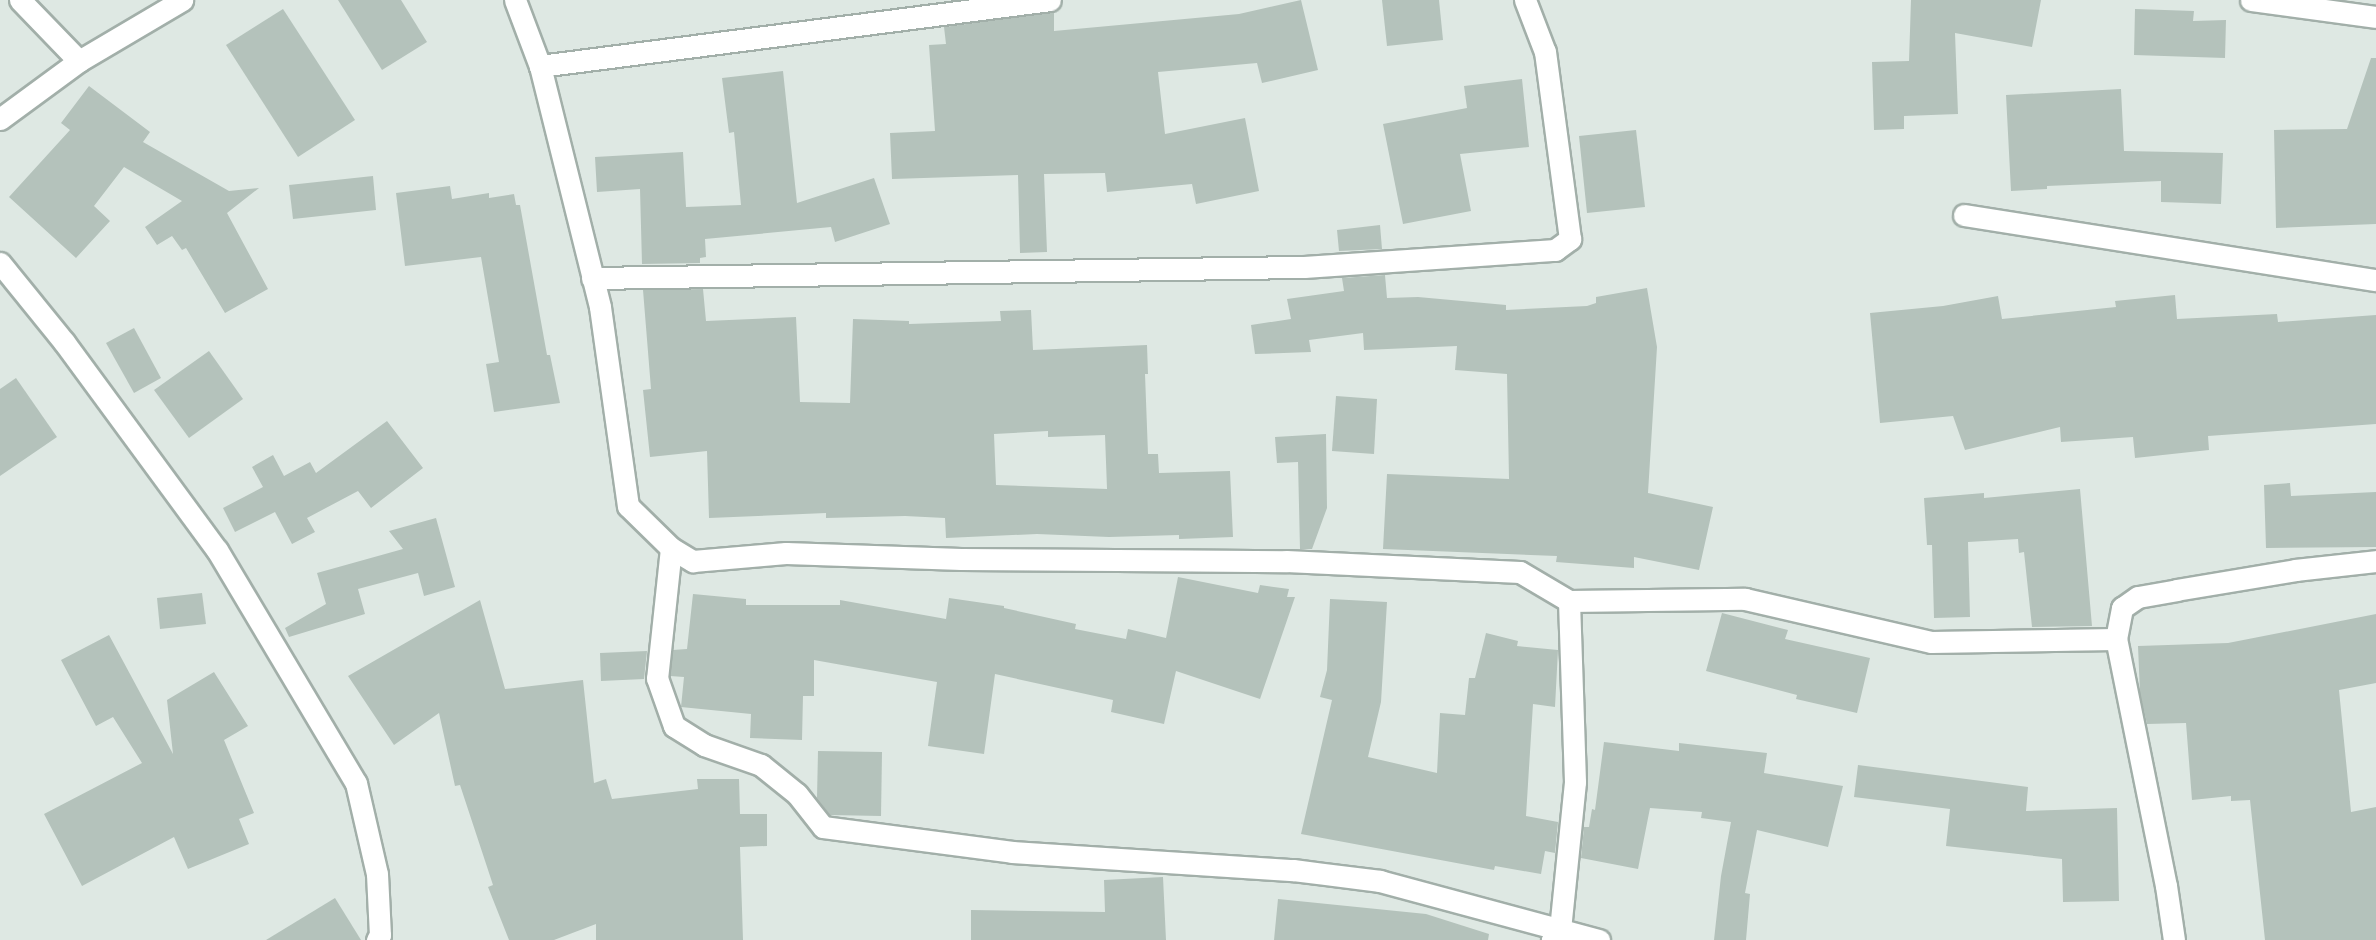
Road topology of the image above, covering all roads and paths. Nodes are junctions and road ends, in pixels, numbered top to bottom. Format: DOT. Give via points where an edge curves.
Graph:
graph roads {
  1 [pos="20,0"];
  2 [pos="182,0"];
  3 [pos="514,0"];
  4 [pos="1525,0"];
  5 [pos="2251,0"];
  6 [pos="1038,1"];
  7 [pos="2376,17"];
  8 [pos="79,61"];
  9 [pos="540,66"];
  10 [pos="0,119"];
  11 [pos="1964,215"];
  12 [pos="0,263"];
  13 [pos="592,278"];
  14 [pos="2376,280"];
  15 [pos="671,548"];
  16 [pos="2376,561"];
  17 [pos="1569,601"];
  18 [pos="2116,639"];
  19 [pos="1556,935"];
  20 [pos="377,940"];
  21 [pos="1598,940"];
  22 [pos="2174,940"];
  1 -- 8 [label="street"];
  2 -- 8 [label="street"];
  3 -- 9 [label="street"];
  4 -- 13 [label="street" via="1545,52 1570,239 1555,250 1304,267"];
  5 -- 7 [label="street"];
  6 -- 9 [label="street"];
  8 -- 10 [label="street"];
  9 -- 13 [label="street"];
  11 -- 14 [label="street"];
  12 -- 20 [label="street" via="217,550 356,783 377,874"];
  13 -- 15 [label="street" via="628,506"];
  15 -- 17 [label="street" via="693,561 786,553 1286,561 1520,572"];
  15 -- 19 [label="street" via="657,678 674,726 704,745 761,765 797,794 823,827 1012,852 1293,870 1380,881"];
  16 -- 18 [label="street" via="2138,597 2122,608"];
  17 -- 18 [label="street" via="1745,599 1931,642"];
  17 -- 19 [label="street" via="1575,782"];
  18 -- 22 [label="street"];
  19 -- 21 [label="street"];
}
